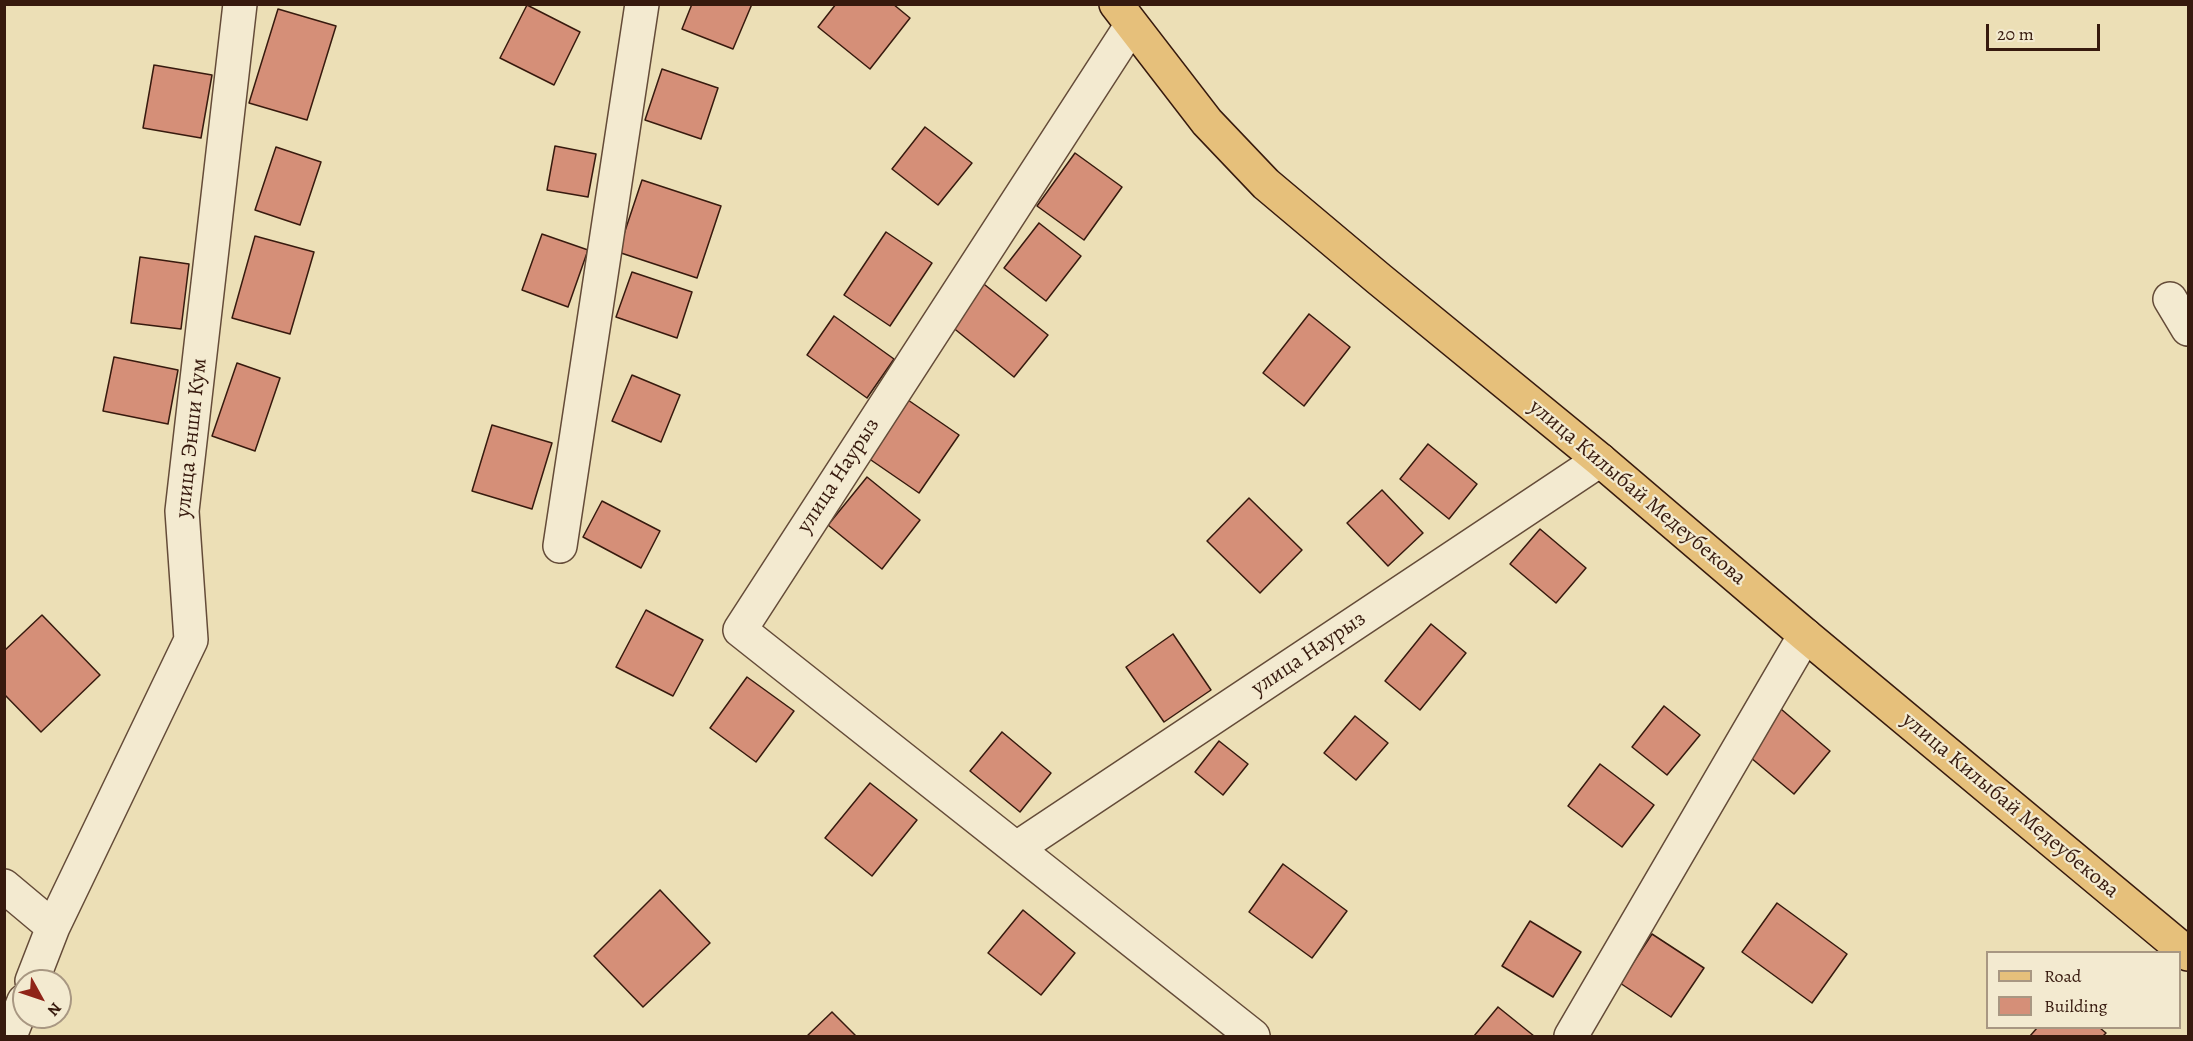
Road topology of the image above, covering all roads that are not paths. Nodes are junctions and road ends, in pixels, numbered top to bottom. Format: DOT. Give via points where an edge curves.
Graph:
graph roads {
  1 [pos="240,4"];
  2 [pos="642,4"];
  3 [pos="1123,15"];
  4 [pos="2169,299"];
  5 [pos="2188,329"];
  6 [pos="1600,460"];
  7 [pos="560,546"];
  8 [pos="1805,635"];
  9 [pos="1017,848"];
  10 [pos="4,886"];
  11 [pos="53,927"];
  12 [pos="2188,954"];
  13 [pos="37,969"];
  14 [pos="1253,1036"];
  15 [pos="1571,1036"];
  1 -- 11 [label="street, улица Энши Кум" via="182,511 191,640"];
  2 -- 7 [label="street"];
  3 -- 6 [label="main road, улица Килыбай Медеубекова" via="1207,122 1266,184"];
  3 -- 9 [label="street, улица Наурыз" via="740,630"];
  4 -- 5 [label="street"];
  6 -- 8 [label="main road, улица Килыбай Медеубекова"];
  6 -- 9 [label="street, улица Наурыз"];
  8 -- 12 [label="main road, улица Килыбай Медеубекова"];
  8 -- 15 [label="street"];
  9 -- 14 [label="street, улица Наурыз"];
  10 -- 11 [label="street"];
  11 -- 13 [label="street, улица Энши Кум"];
}
